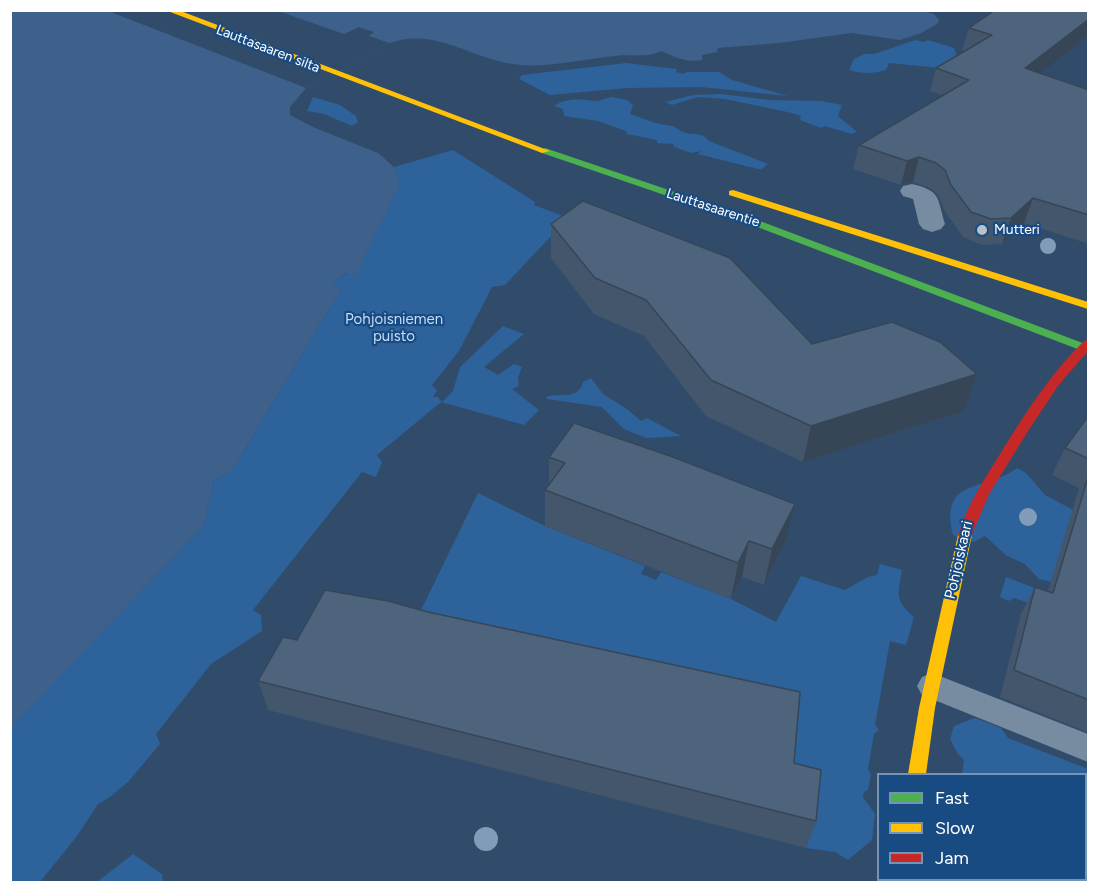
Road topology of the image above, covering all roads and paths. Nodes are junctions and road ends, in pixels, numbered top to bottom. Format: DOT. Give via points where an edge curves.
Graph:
graph roads {
  1 [pos="169,10"];
  2 [pos="335,74"];
  3 [pos="723,190"];
  4 [pos="912,191"];
  5 [pos="932,224"];
  6 [pos="1089,306"];
  7 [pos="1087,347"];
  8 [pos="932,686"];
  9 [pos="1089,748"];
  10 [pos="917,773"];
  1 -- 2 [label="main road, Lauttasaaren silta"];
  2 -- 7 [label="main road, Lauttasaarentie" via="756,223"];
  3 -- 6 [label="main road, Lauttasaarentie"];
  4 -- 5 [label="street" via="924,195"];
  7 -- 8 [label="main road, Pohjoiskaari" via="1046,392 971,512"];
  8 -- 9 [label="lane"];
  8 -- 10 [label="main road, Pohjoiskaari"];
}
